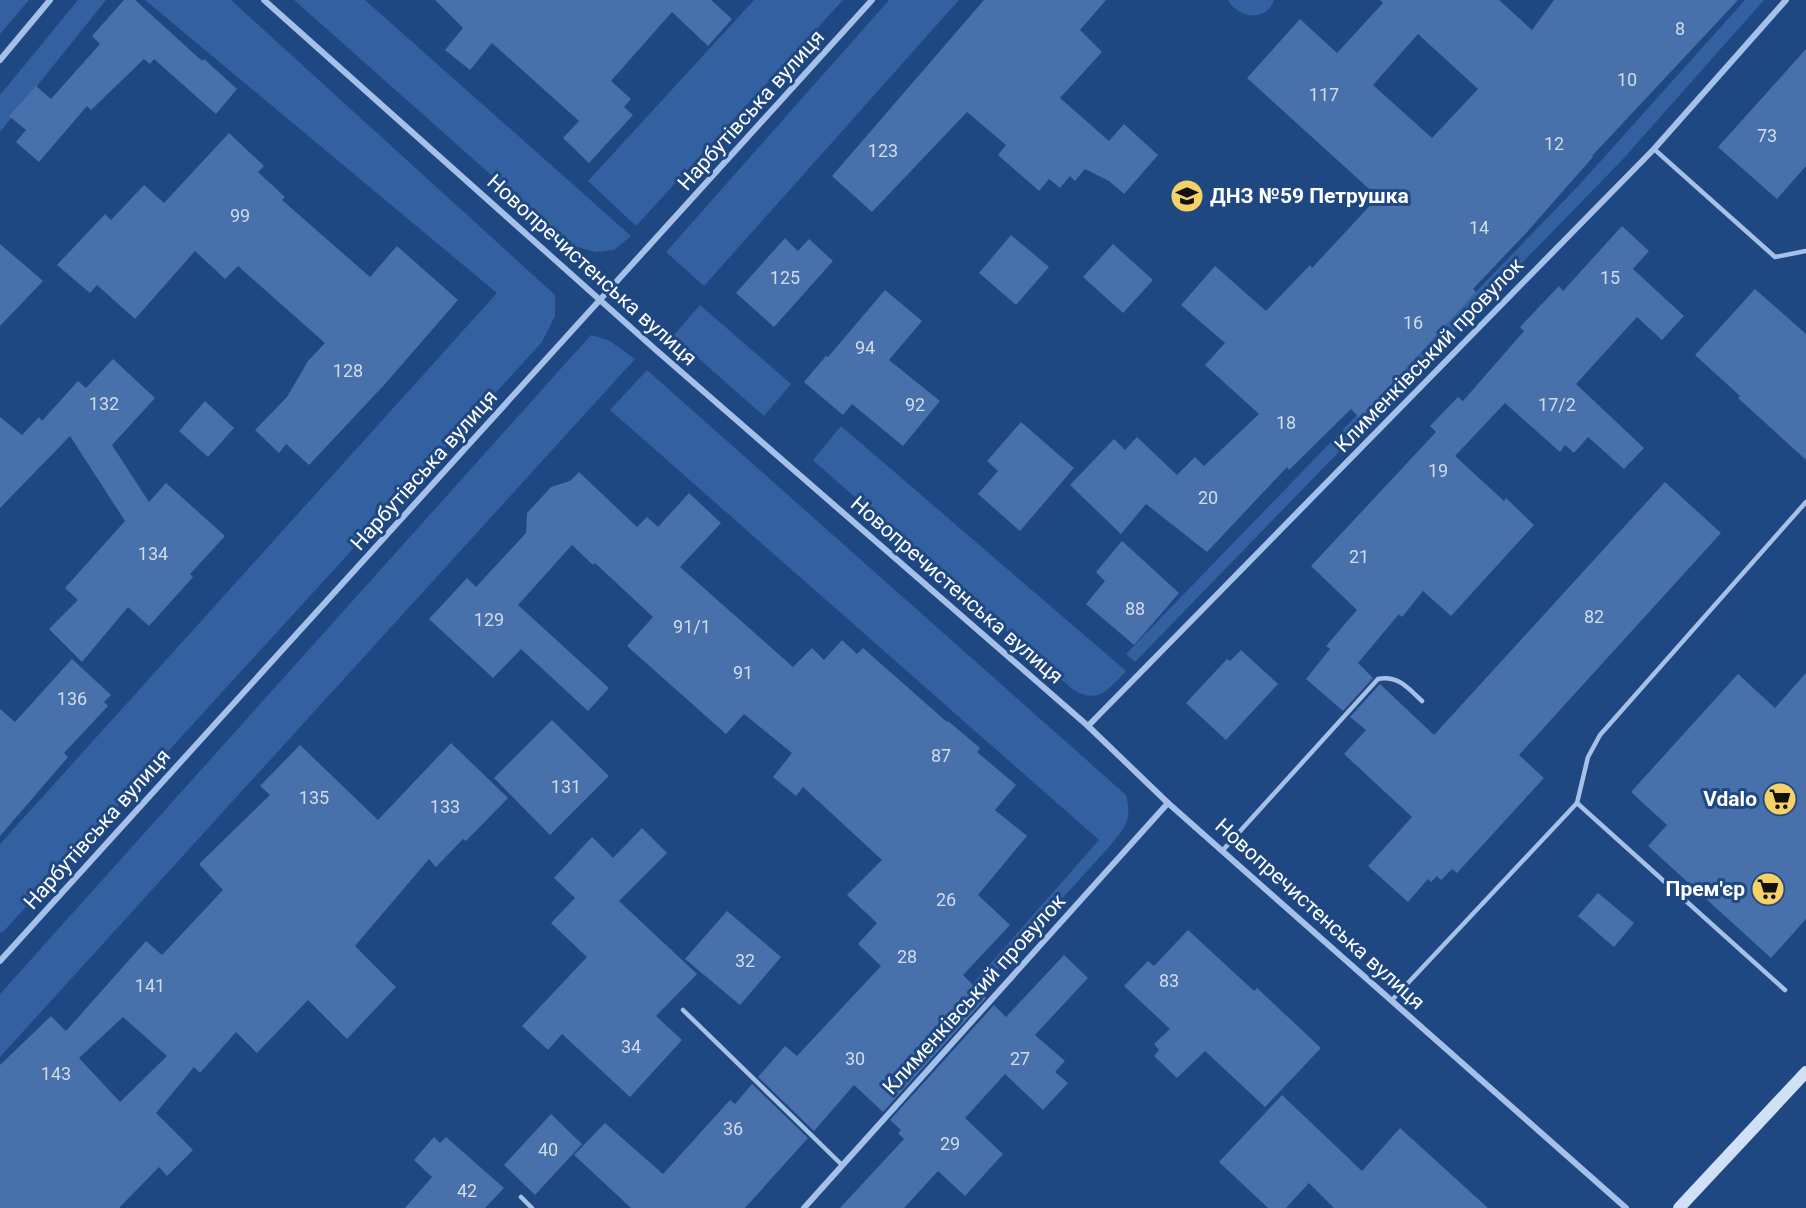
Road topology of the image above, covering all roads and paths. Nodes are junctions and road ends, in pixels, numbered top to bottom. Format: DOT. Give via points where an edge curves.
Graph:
graph roads {
  1 [pos="50,0"];
  2 [pos="264,0"];
  3 [pos="872,0"];
  4 [pos="1786,0"];
  5 [pos="0,60"];
  6 [pos="1654,149"];
  7 [pos="1806,251"];
  8 [pos="601,300"];
  9 [pos="1806,502"];
  10 [pos="1422,700"];
  11 [pos="1088,726"];
  12 [pos="1168,803"];
  13 [pos="1577,803"];
  14 [pos="1223,850"];
  15 [pos="0,961"];
  16 [pos="1785,990"];
  17 [pos="1392,1000"];
  18 [pos="683,1010"];
  19 [pos="1806,1072"];
  20 [pos="842,1165"];
  21 [pos="521,1197"];
  22 [pos="532,1208"];
  23 [pos="804,1208"];
  24 [pos="1626,1208"];
  25 [pos="1679,1208"];
  1 -- 5 [label="street"];
  2 -- 8 [label="street, Новопречистенська вулиця"];
  3 -- 8 [label="street, Нарбутівська вулиця"];
  4 -- 6 [label="street, Клименківський провулок"];
  6 -- 7 [label="lane" via="1775,257"];
  6 -- 11 [label="street, Клименківський провулок"];
  8 -- 11 [label="street, Новопречистенська вулиця"];
  8 -- 15 [label="street, Нарбутівська вулиця"];
  9 -- 13 [label="lane" via="1600,735 1588,757"];
  10 -- 14 [label="lane" via="1395,678 1378,680"];
  11 -- 12 [label="street, Новопречистенська вулиця"];
  12 -- 14 [label="street, Новопречистенська вулиця"];
  12 -- 20 [label="street, Клименківський провулок"];
  13 -- 16 [label="lane"];
  13 -- 17 [label="lane"];
  14 -- 17 [label="street, Новопречистенська вулиця"];
  17 -- 24 [label="street, Новопречистенська вулиця"];
  18 -- 20 [label="lane"];
  19 -- 25 [label="main road"];
  20 -- 23 [label="street, Клименківський провулок"];
  21 -- 22 [label="lane"];
}
